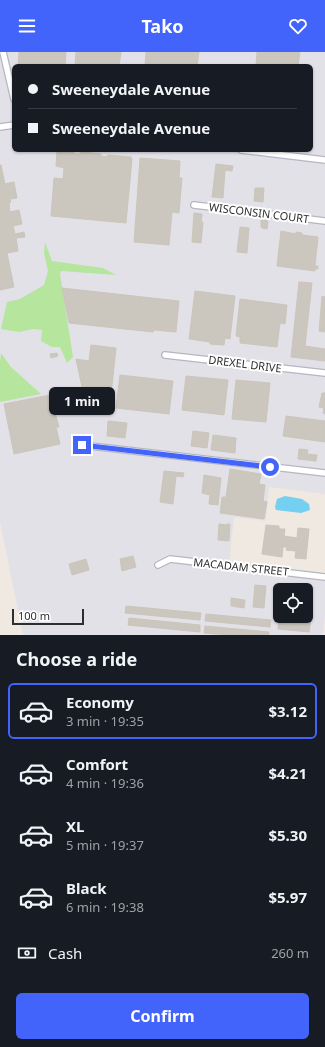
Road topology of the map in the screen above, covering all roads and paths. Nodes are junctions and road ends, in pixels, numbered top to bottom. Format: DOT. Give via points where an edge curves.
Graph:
graph roads {
  1 [pos="3,52"];
  2 [pos="12,90"];
  3 [pos="12,125"];
  4 [pos="0,127"];
  5 [pos="258,152"];
  6 [pos="325,160"];
  7 [pos="194,205"];
  8 [pos="325,221"];
  9 [pos="165,355"];
  10 [pos="325,373"];
  11 [pos="82,445"];
  12 [pos="325,473"];
  13 [pos="158,565"];
  14 [pos="325,577"];
  1 -- 2 [label="street"];
  3 -- 4 [label="street"];
  5 -- 6 [label="street"];
  7 -- 8 [label="street, WISCONSIN COURT"];
  9 -- 10 [label="street, DREXEL DRIVE"];
  11 -- 12 [label="street"];
  13 -- 14 [label="street, MACADAM STREET" via="170,560"];
}
